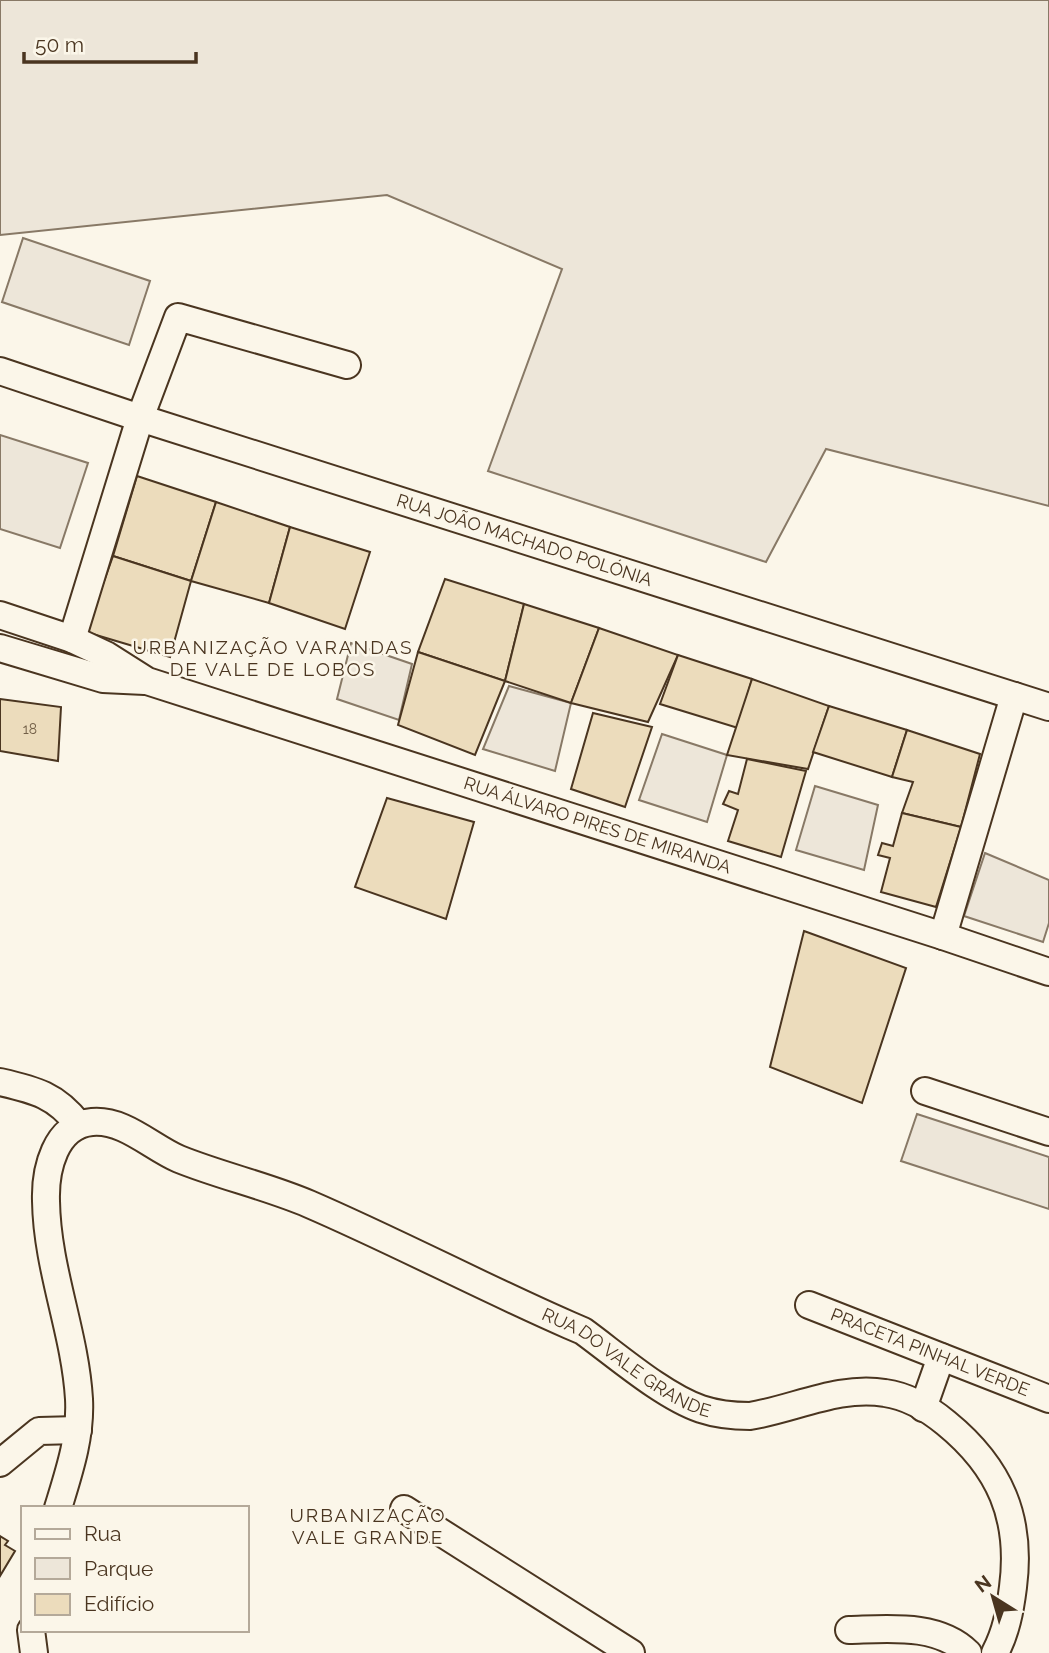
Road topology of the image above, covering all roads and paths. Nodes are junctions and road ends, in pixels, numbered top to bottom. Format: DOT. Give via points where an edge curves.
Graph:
graph roads {
  1 [pos="347,365"];
  2 [pos="0,371"];
  3 [pos="140,418"];
  4 [pos="0,615"];
  5 [pos="72,639"];
  6 [pos="0,648"];
  7 [pos="147,681"];
  8 [pos="1014,696"];
  9 [pos="1049,707"];
  10 [pos="943,936"];
  11 [pos="1049,972"];
  12 [pos="0,1082"];
  13 [pos="925,1091"];
  14 [pos="79,1125"];
  15 [pos="1049,1132"];
  16 [pos="809,1305"];
  17 [pos="941,1357"];
  18 [pos="1049,1399"];
  19 [pos="923,1408"];
  20 [pos="78,1430"];
  21 [pos="0,1463"];
  22 [pos="59,1506"];
  23 [pos="404,1509"];
  24 [pos="849,1630"];
  25 [pos="31,1632"];
  26 [pos="34,1653"];
  27 [pos="631,1653"];
  28 [pos="968,1653"];
  29 [pos="995,1653"];
  1 -- 3 [label="street" via="178,317"];
  2 -- 3 [label="street, RUA JOÃO MACHADO POLÓNIA"];
  3 -- 5 [label="street"];
  3 -- 8 [label="street, RUA JOÃO MACHADO POLÓNIA"];
  4 -- 5 [label="street, RUA ÁLVARO PIRES DE MIRANDA"];
  5 -- 7 [label="street, RUA ÁLVARO PIRES DE MIRANDA" via="106,654"];
  6 -- 7 [label="street, RUA ÁLVARO PIRES DE MIRANDA" via="103,680"];
  7 -- 10 [label="street, RUA ÁLVARO PIRES DE MIRANDA"];
  8 -- 9 [label="street, RUA JOÃO MACHADO POLÓNIA"];
  8 -- 10 [label="street"];
  10 -- 11 [label="street, RUA ÁLVARO PIRES DE MIRANDA"];
  12 -- 14 [label="street" via="49,1097 67,1109"];
  13 -- 15 [label="street"];
  14 -- 19 [label="street, RUA DO VALE GRANDE" via="102,1122 127,1130 177,1158 307,1203 576,1328 667,1391 703,1409 750,1416 856,1391 900,1395"];
  14 -- 20 [label="street" via="56,1147 47,1173 46,1198 47,1237 78,1389"];
  16 -- 17 [label="street, PRACETA PINHAL VERDE"];
  17 -- 18 [label="street, PRACETA PINHAL VERDE"];
  17 -- 19 [label="street"];
  19 -- 29 [label="street, RUA DO VALE GRANDE" via="971,1446 1007,1505 1017,1556 1010,1611"];
  20 -- 21 [label="street" via="39,1431"];
  20 -- 22 [label="street"];
  23 -- 27 [label="street"];
  24 -- 28 [label="street" via="914,1629 959,1644"];
  25 -- 26 [label="street"];
}
